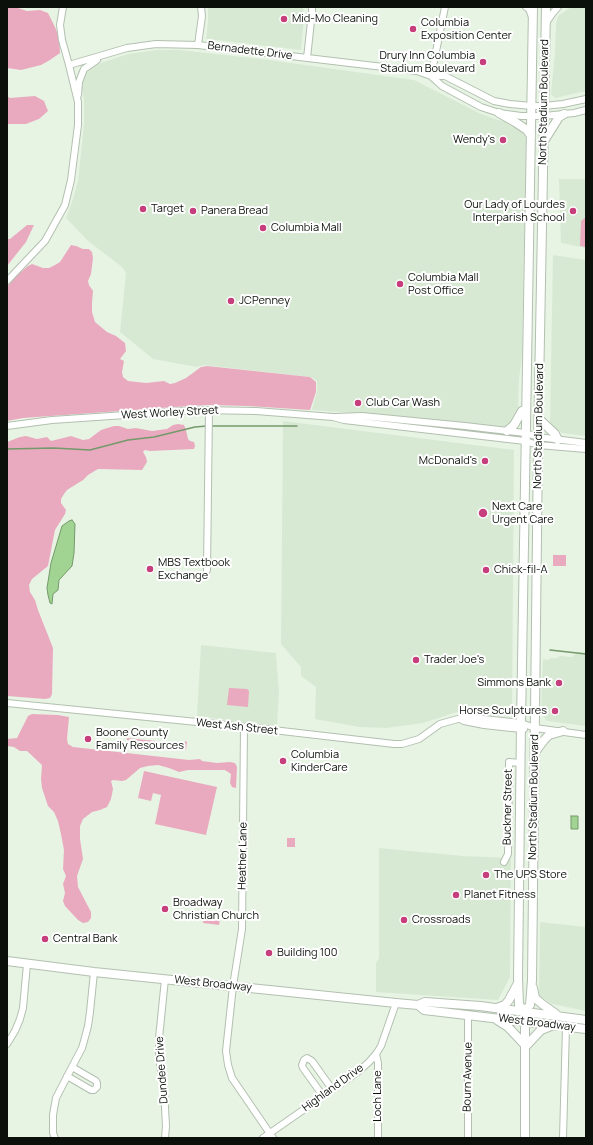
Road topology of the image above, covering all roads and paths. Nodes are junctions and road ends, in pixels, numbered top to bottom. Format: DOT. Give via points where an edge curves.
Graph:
graph roads {
  1 [pos="63,7"];
  2 [pos="201,7"];
  3 [pos="312,7"];
  4 [pos="445,7"];
  5 [pos="526,7"];
  6 [pos="533,7"];
  7 [pos="546,7"];
  8 [pos="558,7"];
  9 [pos="532,17"];
  10 [pos="546,24"];
  11 [pos="198,45"];
  12 [pos="106,55"];
  13 [pos="308,58"];
  14 [pos="69,65"];
  15 [pos="431,76"];
  16 [pos="586,99"];
  17 [pos="78,102"];
  18 [pos="532,106"];
  19 [pos="544,106"];
  20 [pos="586,110"];
  21 [pos="499,114"];
  22 [pos="564,114"];
  23 [pos="532,116"];
  24 [pos="544,116"];
  25 [pos="531,136"];
  26 [pos="544,141"];
  27 [pos="7,281"];
  28 [pos="526,408"];
  29 [pos="209,410"];
  30 [pos="333,417"];
  31 [pos="539,419"];
  32 [pos="7,426"];
  33 [pos="507,431"];
  34 [pos="525,437"];
  35 [pos="558,440"];
  36 [pos="538,441"];
  37 [pos="586,443"];
  38 [pos="586,449"];
  39 [pos="208,570"];
  40 [pos="7,703"];
  41 [pos="521,726"];
  42 [pos="244,727"];
  43 [pos="535,728"];
  44 [pos="563,731"];
  45 [pos="586,735"];
  46 [pos="534,753"];
  47 [pos="521,763"];
  48 [pos="504,862"];
  49 [pos="7,961"];
  50 [pos="27,964"];
  51 [pos="94,972"];
  52 [pos="518,978"];
  53 [pos="165,979"];
  54 [pos="532,980"];
  55 [pos="233,986"];
  56 [pos="396,1003"];
  57 [pos="418,1005"];
  58 [pos="497,1008"];
  59 [pos="525,1012"];
  60 [pos="468,1015"];
  61 [pos="560,1016"];
  62 [pos="493,1018"];
  63 [pos="586,1020"];
  64 [pos="526,1022"];
  65 [pos="553,1025"];
  66 [pos="566,1027"];
  67 [pos="586,1029"];
  68 [pos="7,1044"];
  69 [pos="526,1046"];
  70 [pos="376,1054"];
  71 [pos="72,1067"];
  72 [pos="67,1076"];
  73 [pos="332,1089"];
  74 [pos="323,1096"];
  75 [pos="272,1136"];
  76 [pos="55,1138"];
  77 [pos="165,1138"];
  78 [pos="263,1138"];
  79 [pos="378,1138"];
  80 [pos="468,1138"];
  81 [pos="525,1138"];
  82 [pos="563,1138"];
  1 -- 14 [label="street" via="60,25"];
  2 -- 11 [label="street"];
  3 -- 13 [label="street"];
  4 -- 15 [label="street"];
  5 -- 9 [label="street"];
  6 -- 9 [label="main road, North Stadium Boulevard"];
  7 -- 10 [label="main road, North Stadium Boulevard"];
  8 -- 10 [label="street"];
  9 -- 18 [label="main road, North Stadium Boulevard"];
  10 -- 19 [label="main road, North Stadium Boulevard"];
  11 -- 12 [label="street, Bernadette Drive" via="156,44 127,48"];
  11 -- 13 [label="street, Bernadette Drive"];
  12 -- 14 [label="street, Bernadette Drive"];
  12 -- 17 [label="street" via="84,69 79,82"];
  13 -- 15 [label="street, Bernadette Drive" via="417,71"];
  14 -- 17 [label="street"];
  15 -- 18 [label="street, Bernadette Drive" via="445,76 494,101"];
  15 -- 21 [label="street, Bernadette Drive" via="442,86"];
  16 -- 19 [label="street, Bernadette Drive"];
  17 -- 27 [label="street" via="73,165 65,205 45,241"];
  18 -- 19 [label="street, Bernadette Drive"];
  18 -- 23 [label="main road, North Stadium Boulevard"];
  19 -- 24 [label="main road, North Stadium Boulevard"];
  20 -- 22 [label="street, Bernadette Drive"];
  21 -- 23 [label="street, Bernadette Drive"];
  21 -- 25 [label="main road" via="527,130"];
  22 -- 24 [label="street, Bernadette Drive"];
  22 -- 26 [label="main road" via="558,117"];
  23 -- 24 [label="street, Bernadette Drive"];
  23 -- 25 [label="main road, North Stadium Boulevard"];
  24 -- 26 [label="main road, North Stadium Boulevard"];
  25 -- 28 [label="main road, North Stadium Boulevard"];
  26 -- 31 [label="main road, North Stadium Boulevard"];
  28 -- 33 [label="main road"];
  28 -- 34 [label="main road, North Stadium Boulevard"];
  29 -- 30 [label="street, West Worley Street"];
  29 -- 32 [label="street, West Worley Street" via="52,420"];
  29 -- 39 [label="street"];
  30 -- 33 [label="street, West Worley Street" via="362,416"];
  30 -- 34 [label="street, West Worley Street"];
  31 -- 35 [label="main road"];
  31 -- 36 [label="main road, North Stadium Boulevard"];
  33 -- 34 [label="street, West Worley Street"];
  34 -- 36 [label="street, West Worley Street"];
  34 -- 41 [label="main road, North Stadium Boulevard"];
  35 -- 36 [label="street, West Worley Street"];
  35 -- 37 [label="street, West Worley Street"];
  36 -- 38 [label="street, West Worley Street"];
  36 -- 43 [label="main road, North Stadium Boulevard"];
  40 -- 42 [label="street, West Ash Street"];
  41 -- 42 [label="street, West Ash Street" via="465,717 440,724 419,739 398,744"];
  41 -- 43 [label="street, West Ash Street"];
  41 -- 47 [label="main road, North Stadium Boulevard"];
  42 -- 55 [label="street, Heather Lane" via="242,929"];
  43 -- 44 [label="street, West Ash Street"];
  43 -- 46 [label="main road, North Stadium Boulevard"];
  44 -- 45 [label="street, West Ash Street"];
  44 -- 46 [label="main road" via="549,735"];
  46 -- 54 [label="main road, North Stadium Boulevard"];
  47 -- 48 [label="street, Buckner Street" via="509,762 508,854"];
  47 -- 52 [label="main road, North Stadium Boulevard"];
  49 -- 50 [label="main road, West Broadway"];
  50 -- 51 [label="main road, West Broadway"];
  50 -- 68 [label="street" via="23,1008 15,1031"];
  51 -- 53 [label="main road, West Broadway"];
  51 -- 71 [label="street" via="88,1026 82,1048"];
  52 -- 58 [label="main road" via="509,1000"];
  52 -- 59 [label="main road, North Stadium Boulevard" via="519,1005"];
  53 -- 55 [label="main road, West Broadway"];
  53 -- 77 [label="street, Dundee Drive" via="159,1038"];
  54 -- 59 [label="main road, North Stadium Boulevard" via="530,1005"];
  54 -- 61 [label="main road" via="536,998"];
  55 -- 56 [label="main road, West Broadway"];
  55 -- 75 [label="street, Heather Lane" via="226,1051 228,1065 232,1078"];
  56 -- 57 [label="main road, West Broadway"];
  56 -- 70 [label="street, Highland Drive"];
  57 -- 58 [label="main road, West Broadway" via="425,1002"];
  57 -- 60 [label="main road, West Broadway" via="424,1010"];
  58 -- 59 [label="main road, West Broadway"];
  59 -- 61 [label="main road, West Broadway"];
  59 -- 64 [label="main road"];
  60 -- 62 [label="main road, West Broadway"];
  60 -- 80 [label="street, Bourn Avenue"];
  61 -- 63 [label="main road, West Broadway"];
  62 -- 64 [label="main road, West Broadway"];
  62 -- 69 [label="main road" via="508,1027"];
  64 -- 65 [label="main road, West Broadway"];
  64 -- 69 [label="main road"];
  65 -- 66 [label="main road, West Broadway"];
  65 -- 69 [label="main road" via="541,1030"];
  66 -- 67 [label="main road, West Broadway"];
  66 -- 82 [label="street"];
  69 -- 81 [label="main road"];
  70 -- 73 [label="street, Highland Drive" via="359,1071"];
  70 -- 79 [label="street, Loch Lane"];
  71 -- 72 [label="street"];
  71 -- 72 [label="street" via="96,1081 97,1087 91,1090"];
  72 -- 76 [label="street" via="54,1108"];
  73 -- 74 [label="street, Highland Drive"];
  73 -- 74 [label="street" via="312,1061 307,1058 304,1060 303,1068"];
  74 -- 75 [label="street, Highland Drive"];
  75 -- 78 [label="street, Highland Drive"];
}
